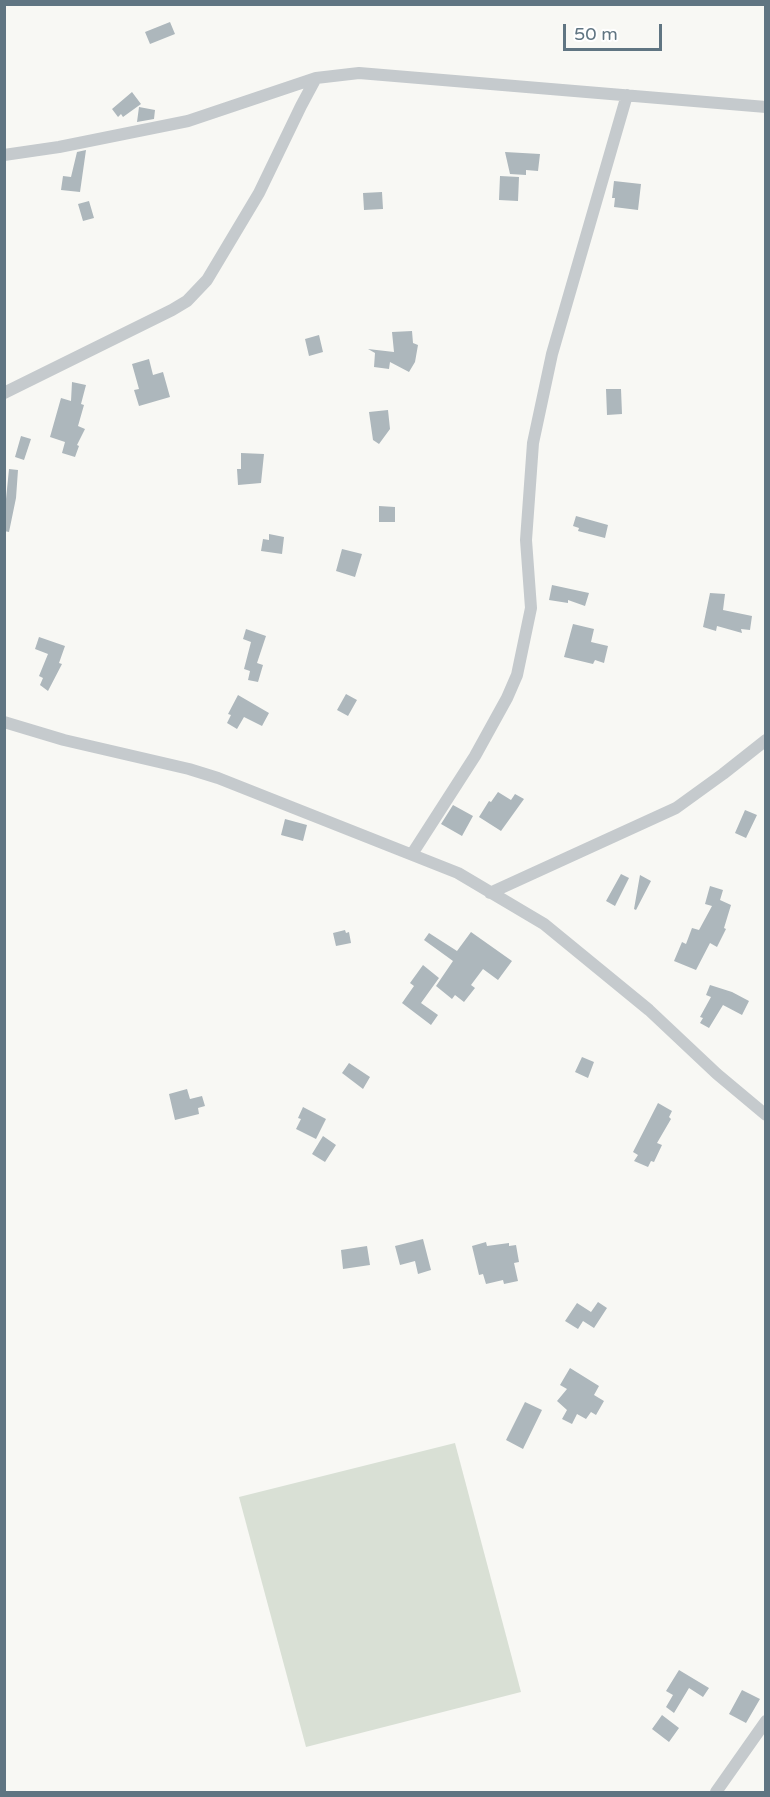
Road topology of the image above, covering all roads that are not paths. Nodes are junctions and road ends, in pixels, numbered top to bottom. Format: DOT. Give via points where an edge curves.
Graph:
graph roads {
  1 [pos="316,78"];
  2 [pos="627,95"];
  3 [pos="765,107"];
  4 [pos="4,155"];
  5 [pos="4,393"];
  6 [pos="4,722"];
  7 [pos="765,740"];
  8 [pos="412,854"];
  9 [pos="490,892"];
  10 [pos="765,1115"];
  11 [pos="765,1721"];
  12 [pos="716,1792"];
  1 -- 2 [label="street" via="359,73"];
  1 -- 4 [label="street" via="188,121"];
  1 -- 5 [label="street" via="259,193 207,280 187,300"];
  2 -- 3 [label="street"];
  2 -- 8 [label="street" via="552,354 534,443 526,540 531,608 517,675 475,756"];
  6 -- 8 [label="street" via="218,777"];
  7 -- 9 [label="street" via="676,808"];
  8 -- 9 [label="street" via="458,873"];
  9 -- 10 [label="street" via="544,924 649,1010"];
  11 -- 12 [label="street"];
}
